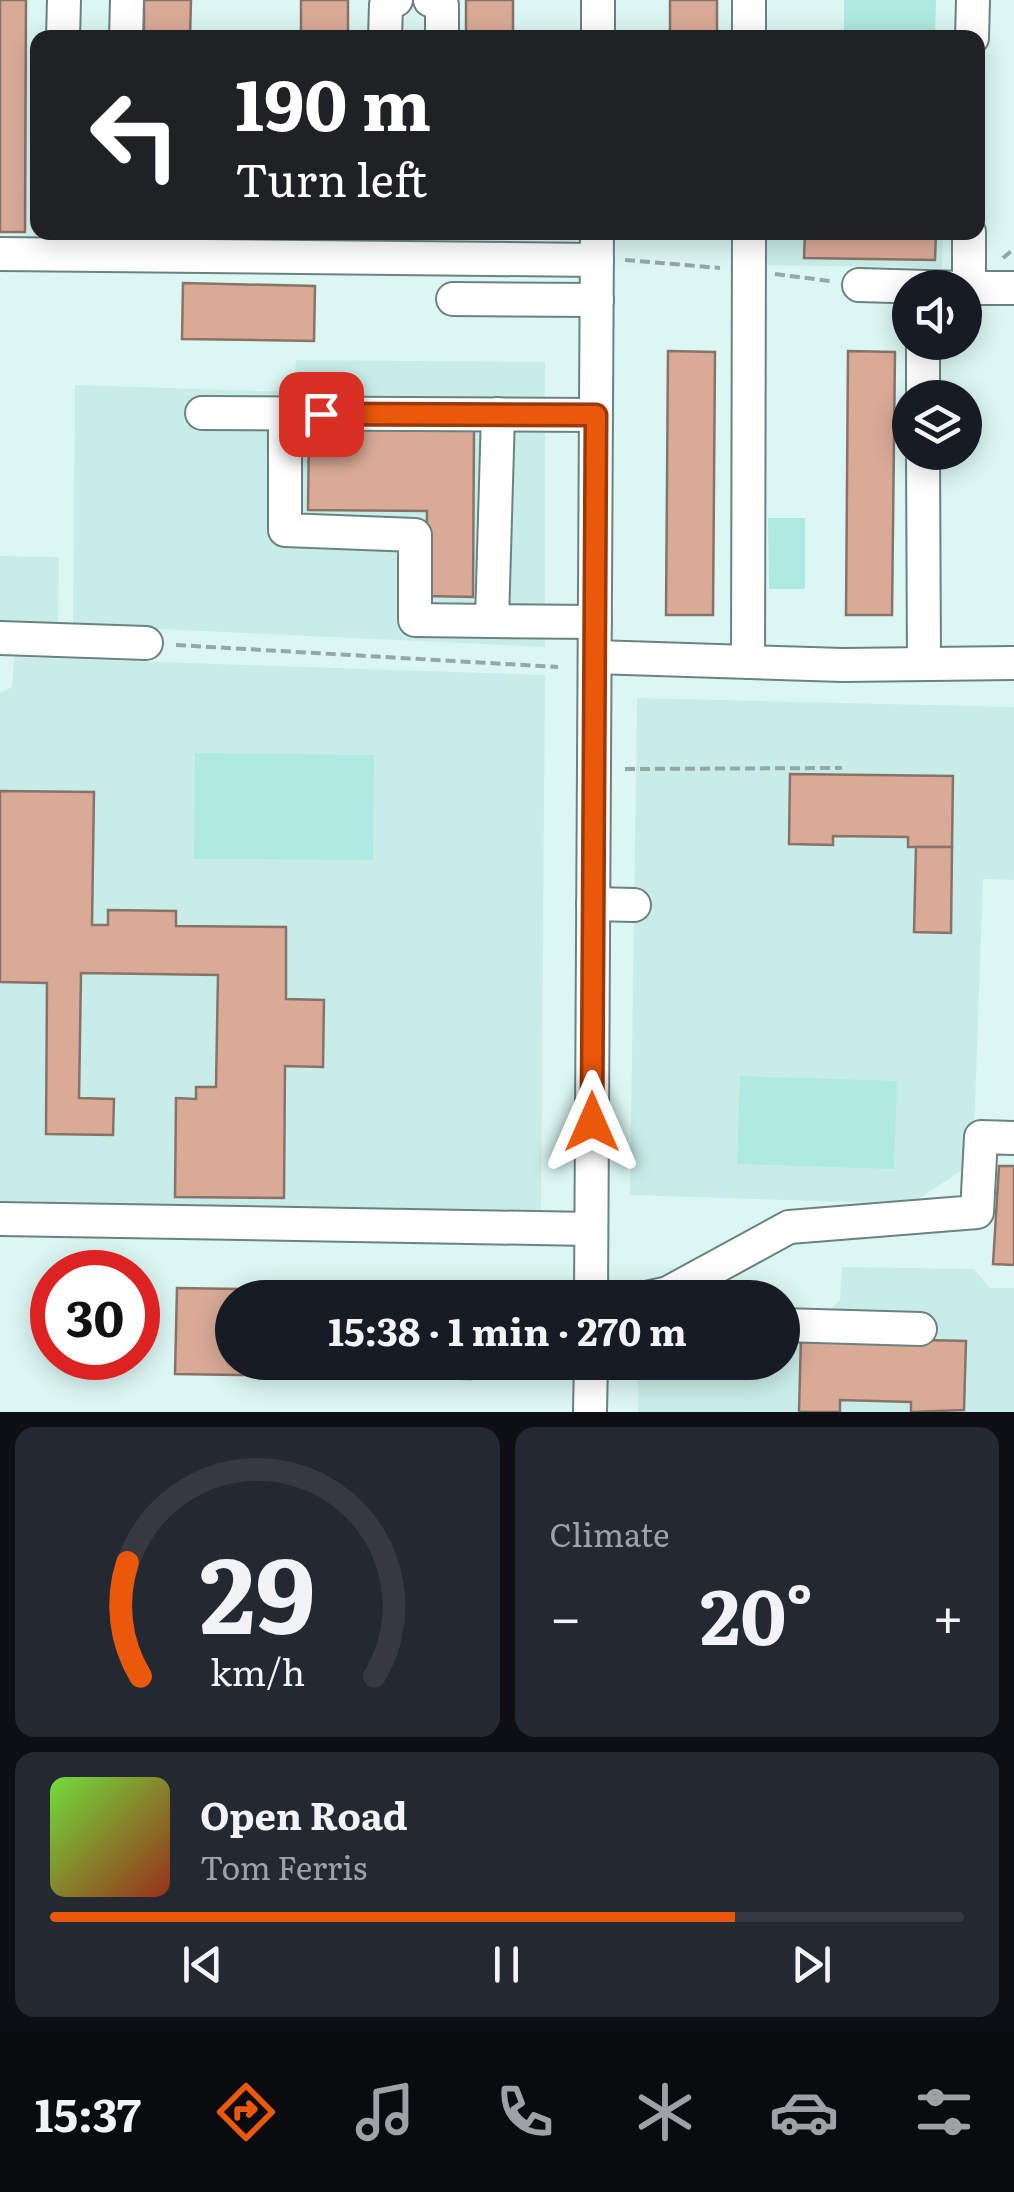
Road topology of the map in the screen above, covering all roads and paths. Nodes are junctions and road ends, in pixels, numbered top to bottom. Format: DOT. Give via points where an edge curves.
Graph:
graph roads {
  1 [pos="64,0"];
  2 [pos="127,0"];
  3 [pos="396,0"];
  4 [pos="430,0"];
  5 [pos="598,0"];
  6 [pos="749,0"];
  7 [pos="972,0"];
  8 [pos="63,30"];
  9 [pos="126,30"];
  10 [pos="385,30"];
  11 [pos="442,30"];
  12 [pos="598,30"];
  13 [pos="749,30"];
  14 [pos="972,30"];
  15 [pos="748,240"];
  16 [pos="969,240"];
  17 [pos="60,244"];
  18 [pos="123,244"];
  19 [pos="384,245"];
  20 [pos="441,245"];
  21 [pos="597,246"];
  22 [pos="0,254"];
  23 [pos="748,270"];
  24 [pos="967,270"];
  25 [pos="859,286"];
  26 [pos="892,287"];
  27 [pos="982,288"];
  28 [pos="1014,288"];
  29 [pos="453,299"];
  30 [pos="596,300"];
  31 [pos="202,413"];
  32 [pos="286,414"];
  33 [pos="498,414"];
  34 [pos="596,415"];
  35 [pos="923,470"];
  36 [pos="492,620"];
  37 [pos="595,622"];
  38 [pos="0,638"];
  39 [pos="146,643"];
  40 [pos="594,658"];
  41 [pos="748,662"];
  42 [pos="1014,663"];
  43 [pos="924,664"];
  44 [pos="558,667"];
  45 [pos="842,768"];
  46 [pos="625,769"];
  47 [pos="593,904"];
  48 [pos="634,905"];
  49 [pos="1014,1138"];
  50 [pos="0,1219"];
  51 [pos="591,1229"];
  52 [pos="591,1280"];
  53 [pos="692,1280"];
  54 [pos="800,1325"];
  55 [pos="920,1328"];
  56 [pos="591,1380"];
  57 [pos="590,1412"];
  1 -- 8 [label="street"];
  2 -- 9 [label="street"];
  3 -- 10 [label="street" via="386,4"];
  4 -- 11 [label="street" via="442,5"];
  5 -- 12 [label="street"];
  6 -- 13 [label="street"];
  7 -- 14 [label="street"];
  15 -- 23 [label="street"];
  16 -- 24 [label="street"];
  17 -- 18 [label="street"];
  17 -- 22 [label="street"];
  18 -- 19 [label="street"];
  19 -- 20 [label="street"];
  20 -- 21 [label="street"];
  21 -- 23 [label="path"];
  21 -- 30 [label="street"];
  23 -- 25 [label="path"];
  23 -- 41 [label="street"];
  25 -- 26 [label="street"];
  27 -- 28 [label="street"];
  29 -- 30 [label="street"];
  30 -- 34 [label="street"];
  31 -- 32 [label="street"];
  32 -- 33 [label="street"];
  32 -- 36 [label="street" via="285,530 415,534 414,620"];
  33 -- 34 [label="street"];
  33 -- 36 [label="street"];
  34 -- 37 [label="street"];
  35 -- 43 [label="street"];
  36 -- 37 [label="street"];
  37 -- 40 [label="street"];
  38 -- 39 [label="street"];
  39 -- 44 [label="path"];
  40 -- 41 [label="street"];
  40 -- 47 [label="street"];
  41 -- 43 [label="street"];
  42 -- 43 [label="street"];
  45 -- 46 [label="path"];
  47 -- 48 [label="street"];
  47 -- 51 [label="street"];
  49 -- 53 [label="street" via="982,1137 976,1212 790,1227"];
  50 -- 51 [label="street"];
  51 -- 52 [label="street"];
  54 -- 55 [label="street"];
  56 -- 57 [label="street"];
}
